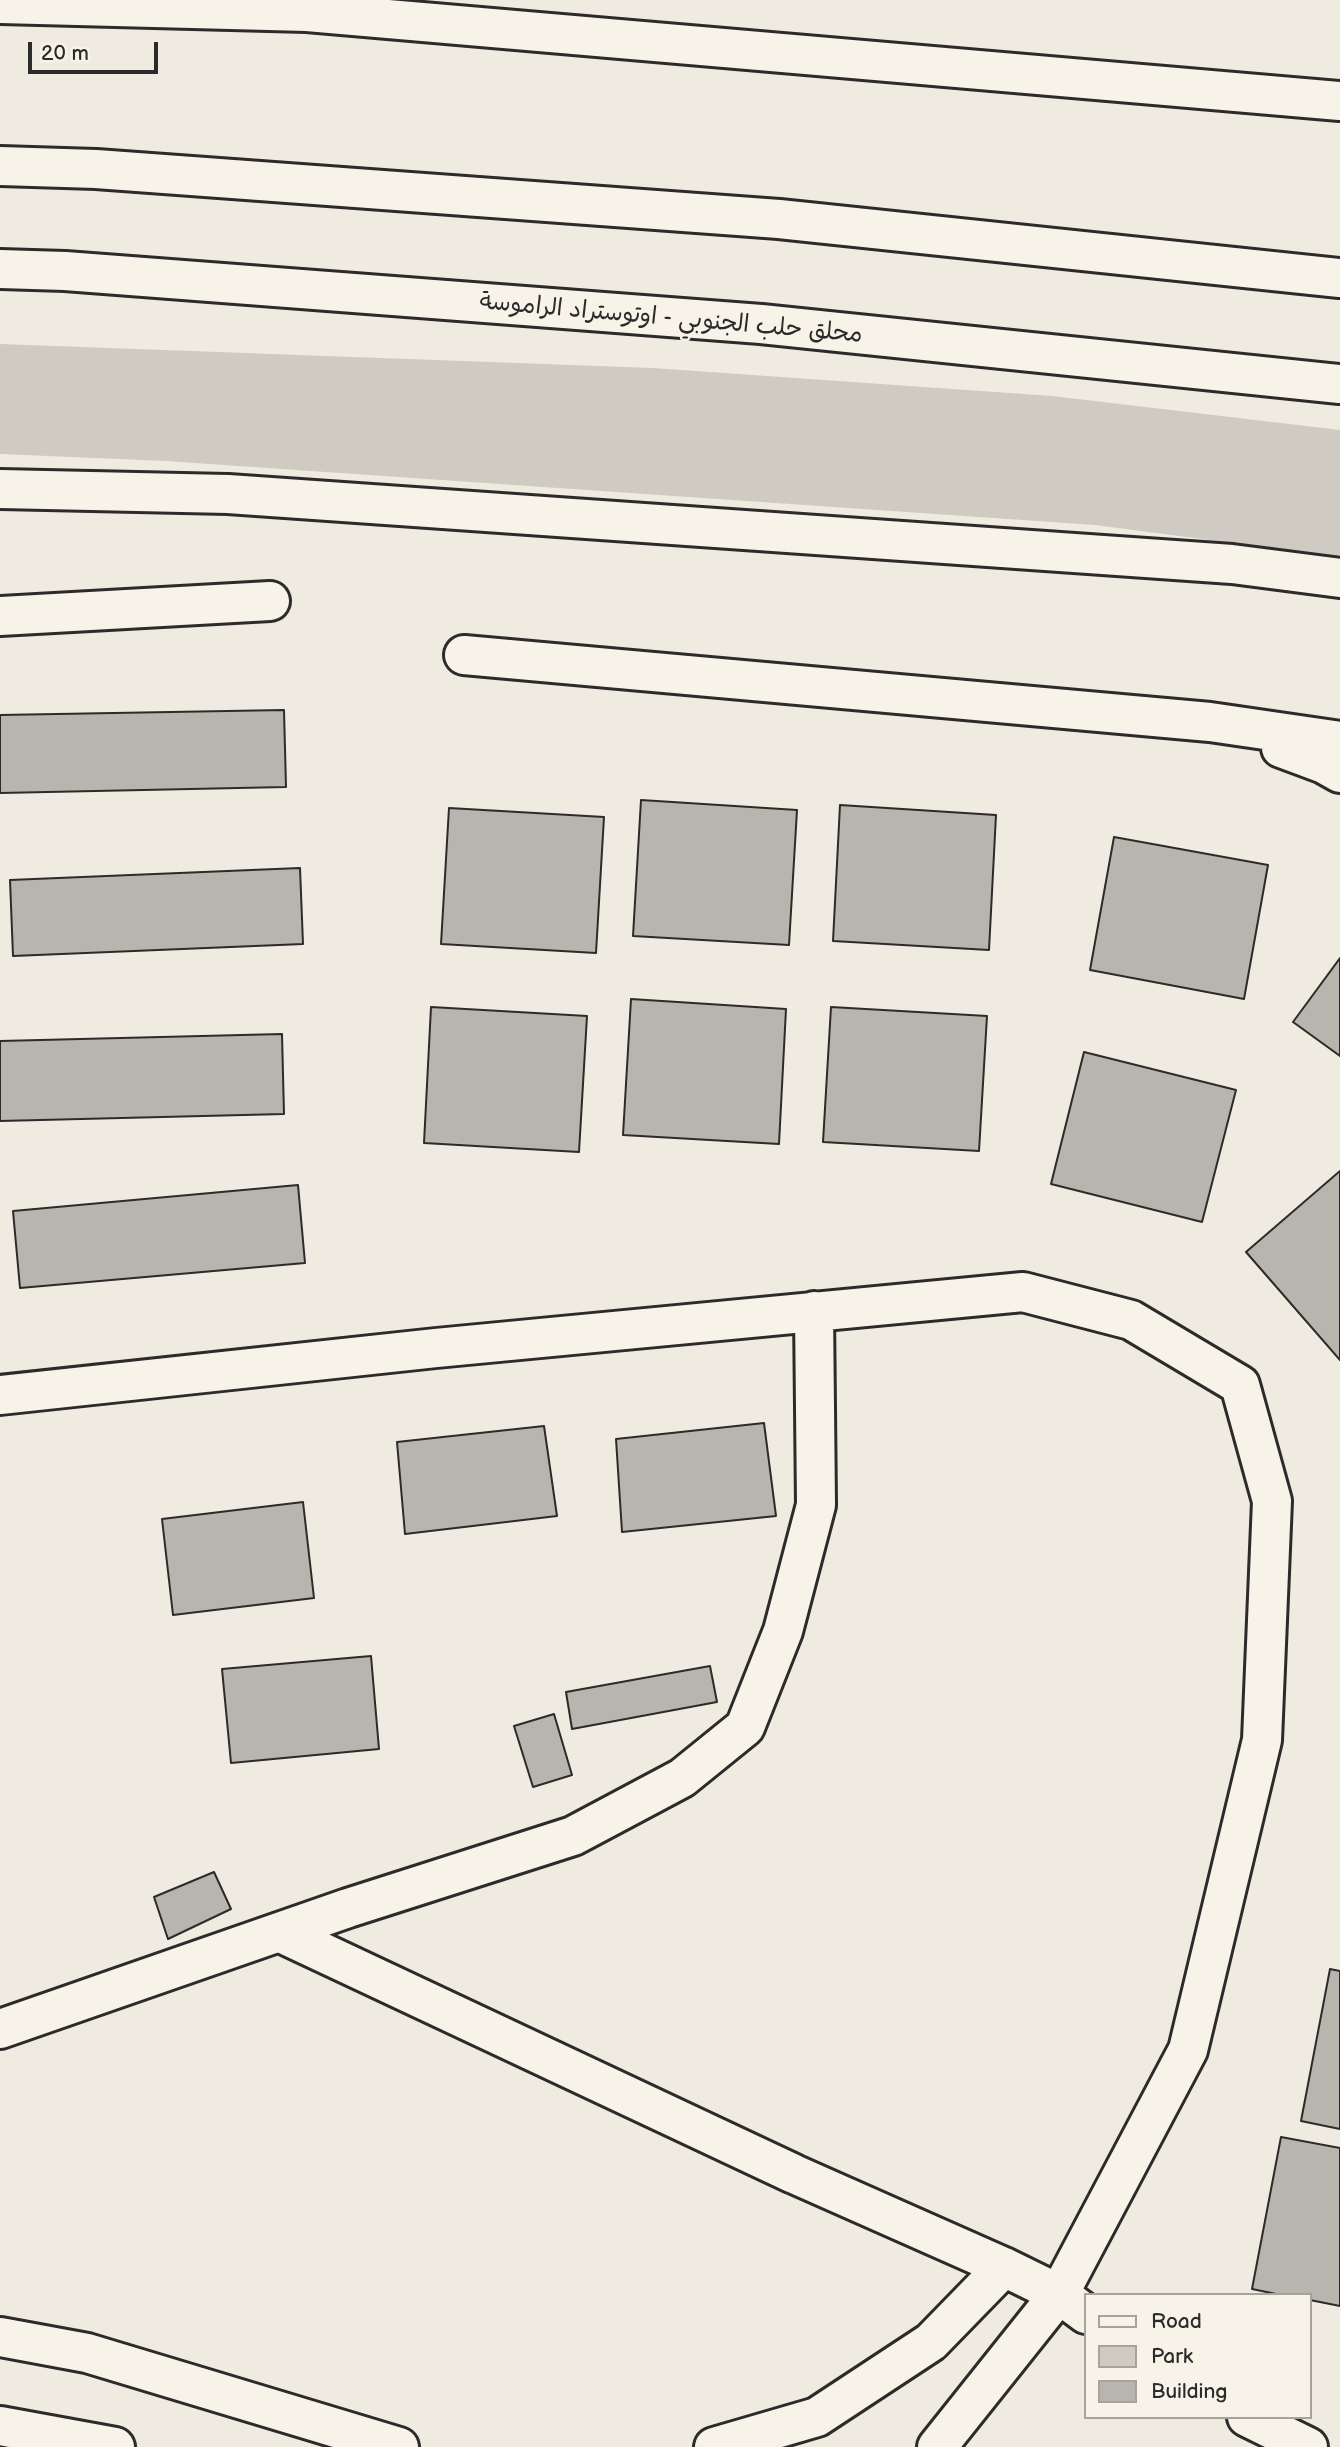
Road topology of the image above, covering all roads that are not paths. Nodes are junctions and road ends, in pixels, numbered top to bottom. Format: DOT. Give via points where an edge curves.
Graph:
graph roads {
  1 [pos="0,4"];
  2 [pos="1340,102"];
  3 [pos="0,166"];
  4 [pos="0,269"];
  5 [pos="1340,278"];
  6 [pos="1340,384"];
  7 [pos="0,489"];
  8 [pos="1340,578"];
  9 [pos="270,601"];
  10 [pos="0,616"];
  11 [pos="464,655"];
  12 [pos="1210,722"];
  13 [pos="1340,741"];
  14 [pos="1340,773"];
  15 [pos="814,1311"];
  16 [pos="0,1395"];
  17 [pos="279,1932"];
  18 [pos="0,2029"];
  19 [pos="1004,2267"];
  20 [pos="1072,2304"];
  21 [pos="0,2337"];
  22 [pos="1251,2419"];
  23 [pos="0,2426"];
  24 [pos="115,2447"];
  25 [pos="399,2447"];
  26 [pos="714,2447"];
  27 [pos="937,2447"];
  28 [pos="1308,2447"];
  1 -- 2 [label="main road" via="307,12"];
  3 -- 5 [label="main road" via="96,169 779,219"];
  4 -- 6 [label="main road, محلق حلب الجنوبي - اوتوستراد الراموسة" via="761,324"];
  7 -- 8 [label="main road" via="228,494 1232,564"];
  9 -- 10 [label="main road"];
  11 -- 12 [label="main road"];
  12 -- 13 [label="main road"];
  12 -- 14 [label="main road"];
  15 -- 16 [label="main road"];
  15 -- 17 [label="main road" via="816,1505 782,1631 745,1727 682,1778 573,1836"];
  15 -- 20 [label="main road" via="1023,1293 1131,1320 1240,1385 1272,1501 1262,1740 1188,2050"];
  17 -- 18 [label="main road"];
  17 -- 19 [label="main road" via="794,2174"];
  19 -- 20 [label="main road"];
  19 -- 26 [label="main road" via="931,2342 817,2417"];
  20 -- 27 [label="main road"];
  21 -- 25 [label="main road" via="87,2353"];
  22 -- 28 [label="main road"];
  23 -- 24 [label="main road"];
}
